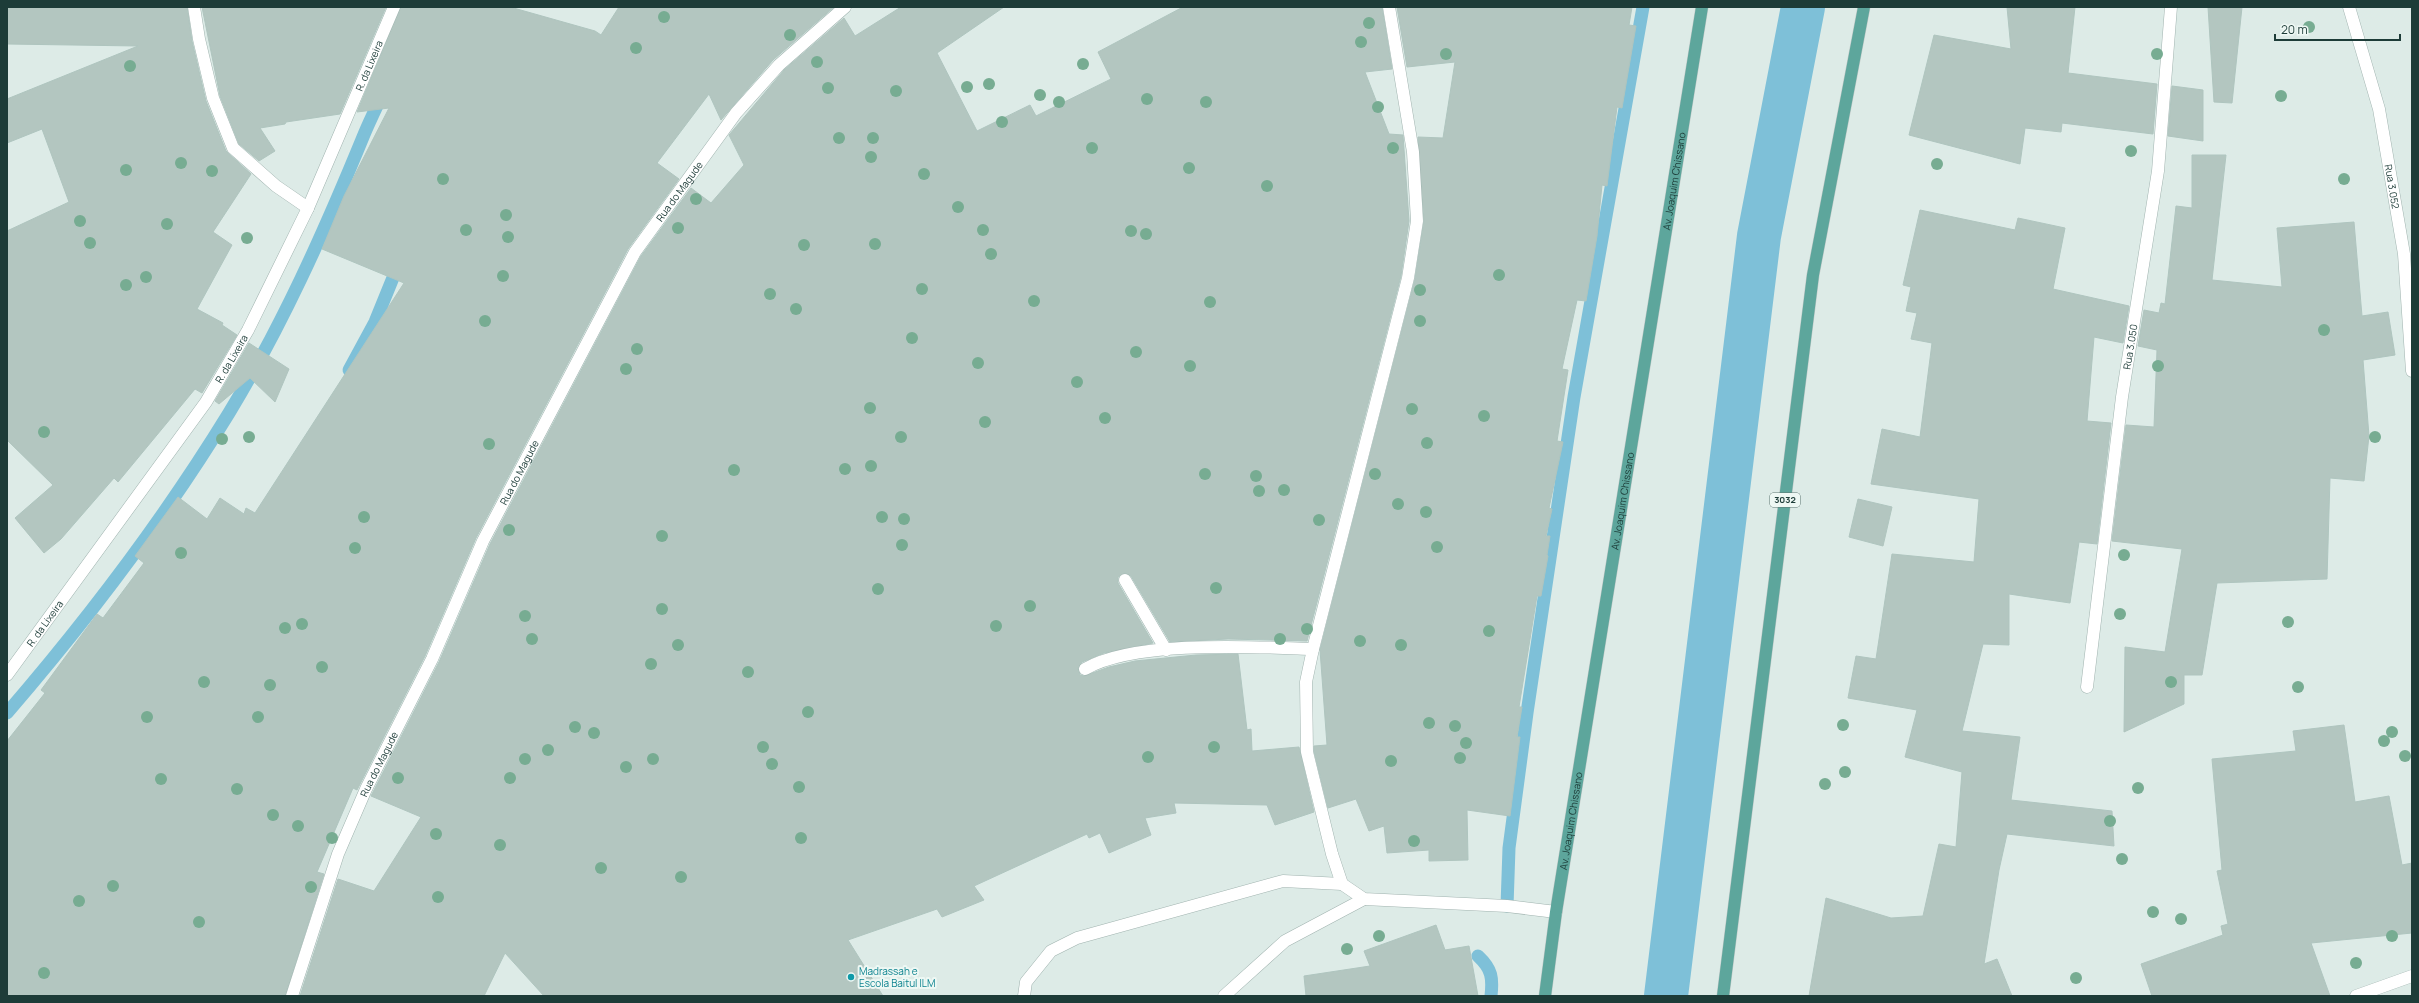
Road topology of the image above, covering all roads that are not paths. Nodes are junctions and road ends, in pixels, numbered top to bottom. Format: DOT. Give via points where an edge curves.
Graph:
graph roads {
  1 [pos="194,7"];
  2 [pos="394,7"];
  3 [pos="845,7"];
  4 [pos="1389,7"];
  5 [pos="1702,7"];
  6 [pos="1864,7"];
  7 [pos="2171,7"];
  8 [pos="2349,7"];
  9 [pos="308,208"];
  10 [pos="2412,370"];
  11 [pos="1125,580"];
  12 [pos="1313,649"];
  13 [pos="1166,650"];
  14 [pos="1085,670"];
  15 [pos="7,675"];
  16 [pos="2087,687"];
  17 [pos="1342,884"];
  18 [pos="1364,899"];
  19 [pos="1556,912"];
  20 [pos="2412,976"];
  21 [pos="292,996"];
  22 [pos="1024,996"];
  23 [pos="1224,996"];
  24 [pos="1545,996"];
  25 [pos="1723,996"];
  26 [pos="2356,996"];
  1 -- 9 [label="street" via="213,98 233,148 276,186"];
  2 -- 9 [label="street, R. da Lixeira"];
  3 -- 21 [label="street, Rua do Magude" via="779,65 736,113 635,252 483,541 432,659 366,789 338,854"];
  4 -- 12 [label="street" via="1412,152 1417,221 1408,278"];
  5 -- 19 [label="main road, Av. Joaquim Chissano"];
  6 -- 25 [label="main road, 3032" via="1813,275"];
  7 -- 16 [label="street, Rua 3.050" via="2158,171 2122,397"];
  8 -- 10 [label="street, Rua 3.052" via="2379,109 2404,254"];
  9 -- 15 [label="street, R. da Lixeira" via="248,330 206,402"];
  11 -- 13 [label="street"];
  12 -- 13 [label="street"];
  12 -- 17 [label="street" via="1306,682 1306,752"];
  13 -- 14 [label="street" via="1113,657"];
  17 -- 18 [label="street"];
  17 -- 22 [label="street" via="1283,881 1077,938 1051,951 1026,982"];
  18 -- 19 [label="street" via="1506,906"];
  18 -- 23 [label="street" via="1285,941"];
  19 -- 24 [label="main road, Av. Joaquim Chissano"];
  20 -- 26 [label="street"];
}
